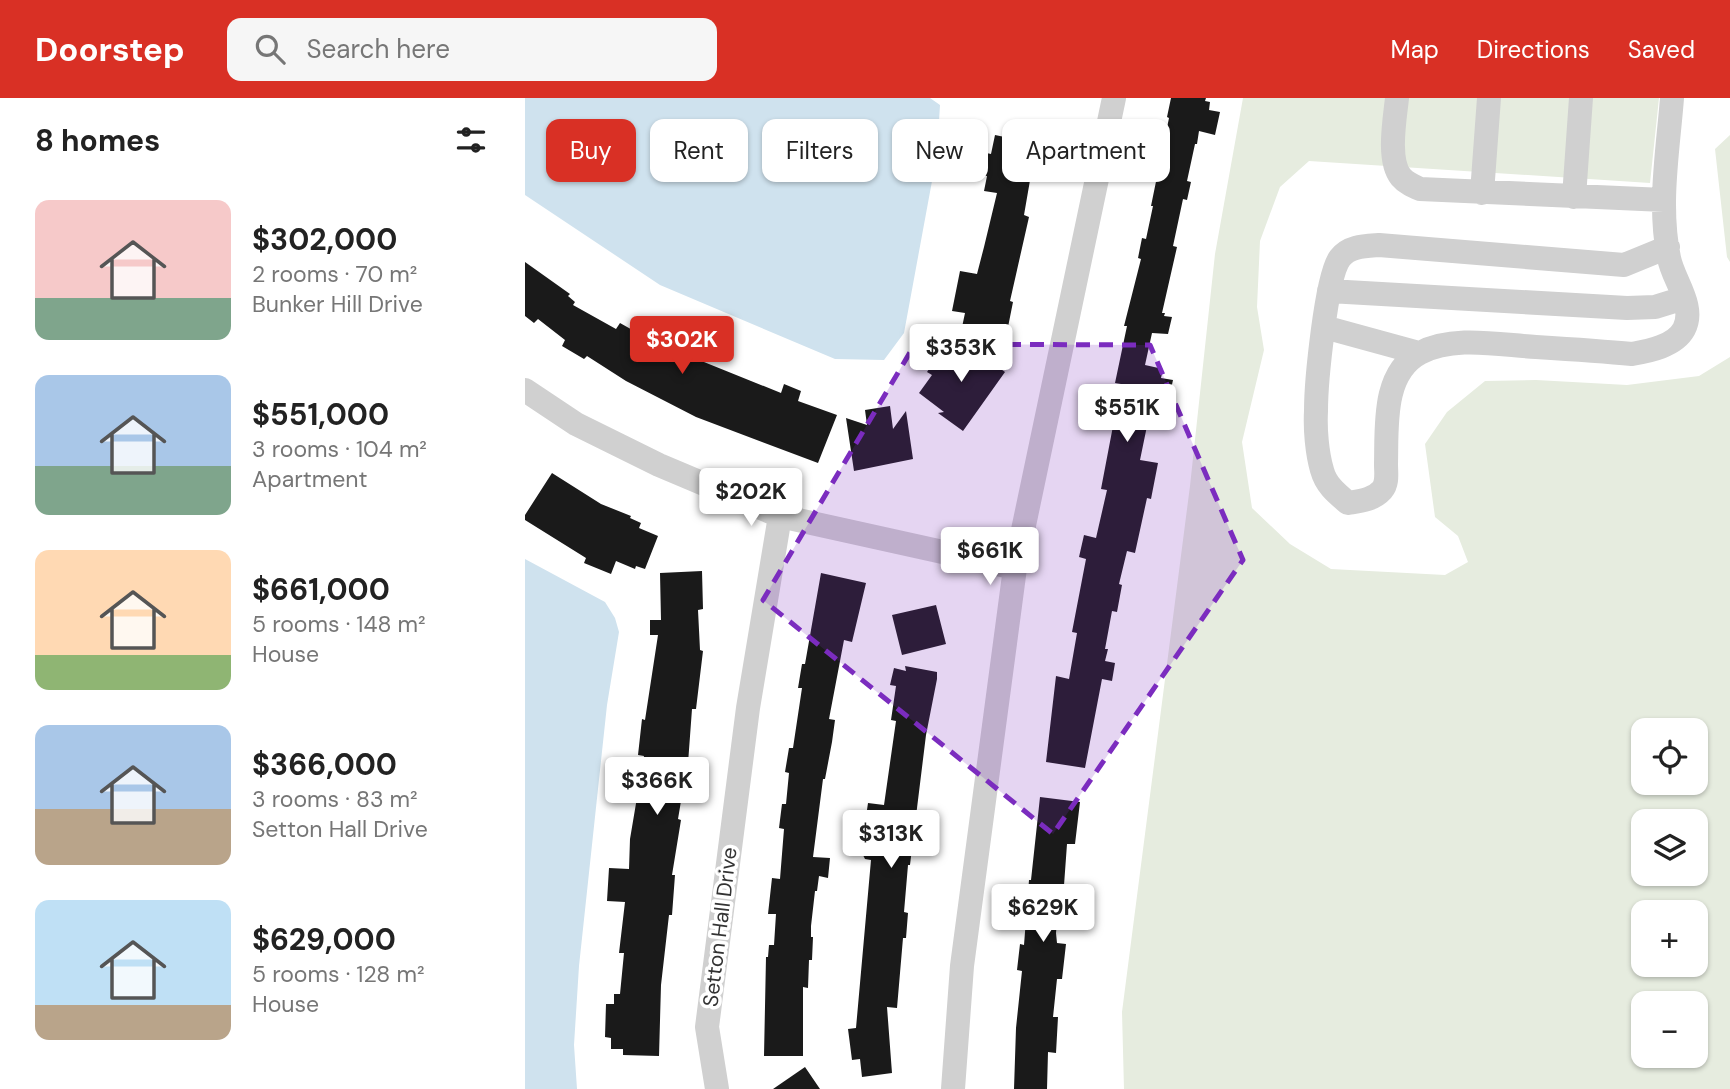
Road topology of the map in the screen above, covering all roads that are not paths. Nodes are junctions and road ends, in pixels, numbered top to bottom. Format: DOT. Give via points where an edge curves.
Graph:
graph roads {
  1 [pos="1114,98"];
  2 [pos="1397,98"];
  3 [pos="1489,98"];
  4 [pos="1581,98"];
  5 [pos="1672,98"];
  6 [pos="1482,193"];
  7 [pos="1574,197"];
  8 [pos="1664,200"];
  9 [pos="1668,247"];
  10 [pos="1329,291"];
  11 [pos="1684,298"];
  12 [pos="1324,327"];
  13 [pos="1419,353"];
  14 [pos="525,390"];
  15 [pos="780,516"];
  16 [pos="1015,568"];
  17 [pos="717,1089"];
  18 [pos="953,1089"];
  1 -- 16 [label="street"];
  2 -- 6 [label="street" via="1394,159 1401,177 1420,189"];
  3 -- 6 [label="street"];
  4 -- 7 [label="street"];
  5 -- 8 [label="street"];
  6 -- 7 [label="street"];
  7 -- 8 [label="street"];
  8 -- 9 [label="street"];
  9 -- 10 [label="street" via="1624,265 1359,247 1338,260"];
  9 -- 11 [label="street"];
  10 -- 11 [label="street" via="1627,308 1655,307"];
  10 -- 12 [label="street"];
  11 -- 13 [label="street" via="1684,330 1656,349 1632,354 1474,343 1441,345"];
  12 -- 13 [label="street"];
  12 -- 13 [label="street" via="1315,412 1322,469 1328,486 1348,503 1368,500 1386,481 1392,388 1402,368"];
  14 -- 15 [label="street" via="576,424"];
  15 -- 16 [label="street"];
  15 -- 17 [label="street, Setton Hall Drive" via="748,708 707,1027"];
  16 -- 18 [label="street" via="962,967"];
}
